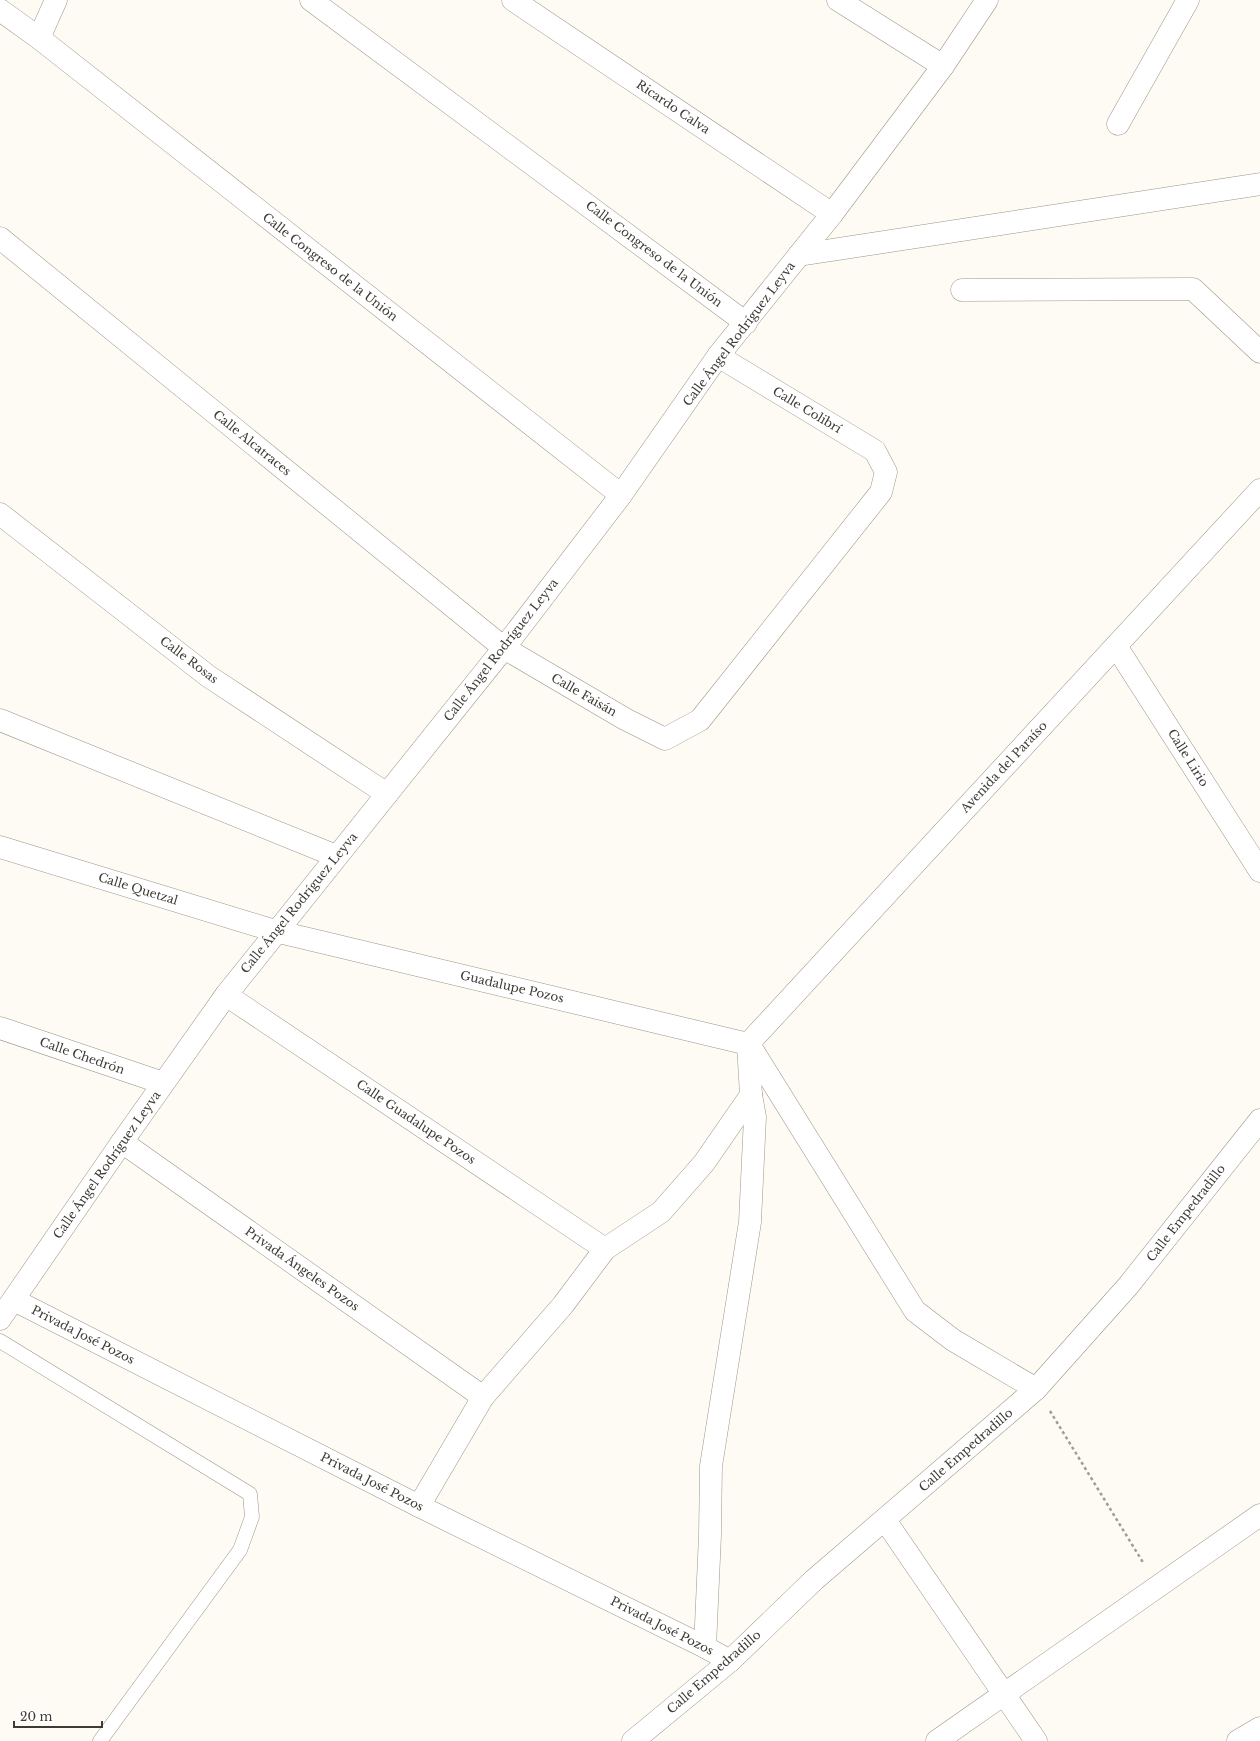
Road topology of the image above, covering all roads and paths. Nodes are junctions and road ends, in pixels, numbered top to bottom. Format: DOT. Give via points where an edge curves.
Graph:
graph roads {
  1 [pos="56,0"];
  2 [pos="311,0"];
  3 [pos="513,0"];
  4 [pos="838,0"];
  5 [pos="987,0"];
  6 [pos="1188,0"];
  7 [pos="0,10"];
  8 [pos="39,38"];
  9 [pos="944,66"];
  10 [pos="1118,124"];
  11 [pos="1260,184"];
  12 [pos="832,214"];
  13 [pos="0,238"];
  14 [pos="798,255"];
  15 [pos="962,290"];
  16 [pos="746,323"];
  17 [pos="1260,352"];
  18 [pos="718,356"];
  19 [pos="1260,490"];
  20 [pos="621,495"];
  21 [pos="0,514"];
  22 [pos="1116,646"];
  23 [pos="504,648"];
  24 [pos="0,720"];
  25 [pos="665,739"];
  26 [pos="387,794"];
  27 [pos="0,847"];
  28 [pos="336,856"];
  29 [pos="1260,871"];
  30 [pos="275,931"];
  31 [pos="226,995"];
  32 [pos="0,1028"];
  33 [pos="748,1044"];
  34 [pos="164,1083"];
  35 [pos="751,1095"];
  36 [pos="1260,1120"];
  37 [pos="122,1142"];
  38 [pos="605,1249"];
  39 [pos="7,1297"];
  40 [pos="0,1319"];
  41 [pos="0,1341"];
  42 [pos="1036,1389"];
  43 [pos="483,1397"];
  44 [pos="420,1506"];
  45 [pos="1260,1515"];
  46 [pos="885,1520"];
  47 [pos="1158,1586"];
  48 [pos="705,1647"];
  49 [pos="730,1662"];
  50 [pos="1005,1693"];
  51 [pos="100,1741"];
  52 [pos="632,1741"];
  53 [pos="937,1741"];
  54 [pos="1036,1741"];
  1 -- 8 [label="street"];
  2 -- 16 [label="street, Calle Congreso de la Unión"];
  3 -- 12 [label="street, Ricardo Calva"];
  4 -- 9 [label="street"];
  5 -- 9 [label="street, Calle Ángel Rodríguez Leyva"];
  6 -- 10 [label="street"];
  7 -- 8 [label="street, Calle Congreso de la Unión"];
  8 -- 20 [label="street, Calle Congreso de la Unión"];
  9 -- 12 [label="street, Calle Ángel Rodríguez Leyva"];
  11 -- 14 [label="street"];
  12 -- 14 [label="street, Calle Ángel Rodríguez Leyva"];
  13 -- 23 [label="street, Calle Alcatraces"];
  14 -- 16 [label="street, Calle Ángel Rodríguez Leyva"];
  15 -- 17 [label="street" via="1193,289"];
  16 -- 18 [label="street, Calle Ángel Rodríguez Leyva"];
  18 -- 20 [label="street, Calle Ángel Rodríguez Leyva"];
  18 -- 25 [label="street, Calle Colibrí" via="875,451 886,472 880,492 700,720"];
  19 -- 22 [label="street, Avenida del Paraíso"];
  20 -- 23 [label="street, Calle Ángel Rodríguez Leyva"];
  21 -- 26 [label="street, Calle Rosas" via="208,676"];
  22 -- 29 [label="street, Calle Lirio"];
  22 -- 33 [label="street, Avenida del Paraíso"];
  23 -- 25 [label="street, Calle Faisán" via="625,719"];
  23 -- 26 [label="street, Calle Ángel Rodríguez Leyva"];
  24 -- 28 [label="street"];
  26 -- 28 [label="street, Calle Ángel Rodríguez Leyva"];
  27 -- 30 [label="street, Calle Quetzal"];
  28 -- 30 [label="street, Calle Ángel Rodríguez Leyva"];
  30 -- 31 [label="street, Calle Ángel Rodríguez Leyva"];
  30 -- 33 [label="street, Guadalupe Pozos"];
  31 -- 34 [label="street, Calle Ángel Rodríguez Leyva"];
  31 -- 38 [label="street, Calle Guadalupe Pozos"];
  32 -- 34 [label="street, Calle Chedrón"];
  33 -- 35 [label="street"];
  33 -- 42 [label="street" via="915,1311 953,1340"];
  34 -- 37 [label="street, Calle Ángel Rodríguez Leyva"];
  35 -- 38 [label="street" via="704,1163 661,1212"];
  35 -- 48 [label="street" via="755,1117 750,1222 710,1466"];
  36 -- 42 [label="street, Calle Empedradillo" via="1128,1286"];
  37 -- 39 [label="street, Calle Ángel Rodríguez Leyva"];
  37 -- 43 [label="street, Privada Ángeles Pozos"];
  38 -- 43 [label="street" via="563,1305"];
  39 -- 40 [label="street, Calle Ángel Rodríguez Leyva"];
  39 -- 44 [label="street, Privada José Pozos"];
  41 -- 51 [label="lane" via="250,1494 252,1517 240,1550"];
  42 -- 46 [label="street, Calle Empedradillo"];
  42 -- 47 [label="path"];
  43 -- 44 [label="street"];
  44 -- 48 [label="street, Privada José Pozos"];
  45 -- 47 [label="street"];
  46 -- 49 [label="street, Calle Empedradillo" via="814,1580"];
  46 -- 50 [label="street"];
  47 -- 50 [label="street"];
  48 -- 49 [label="street, Privada José Pozos"];
  49 -- 52 [label="street, Calle Empedradillo"];
  50 -- 53 [label="street"];
  50 -- 54 [label="street"];
}
